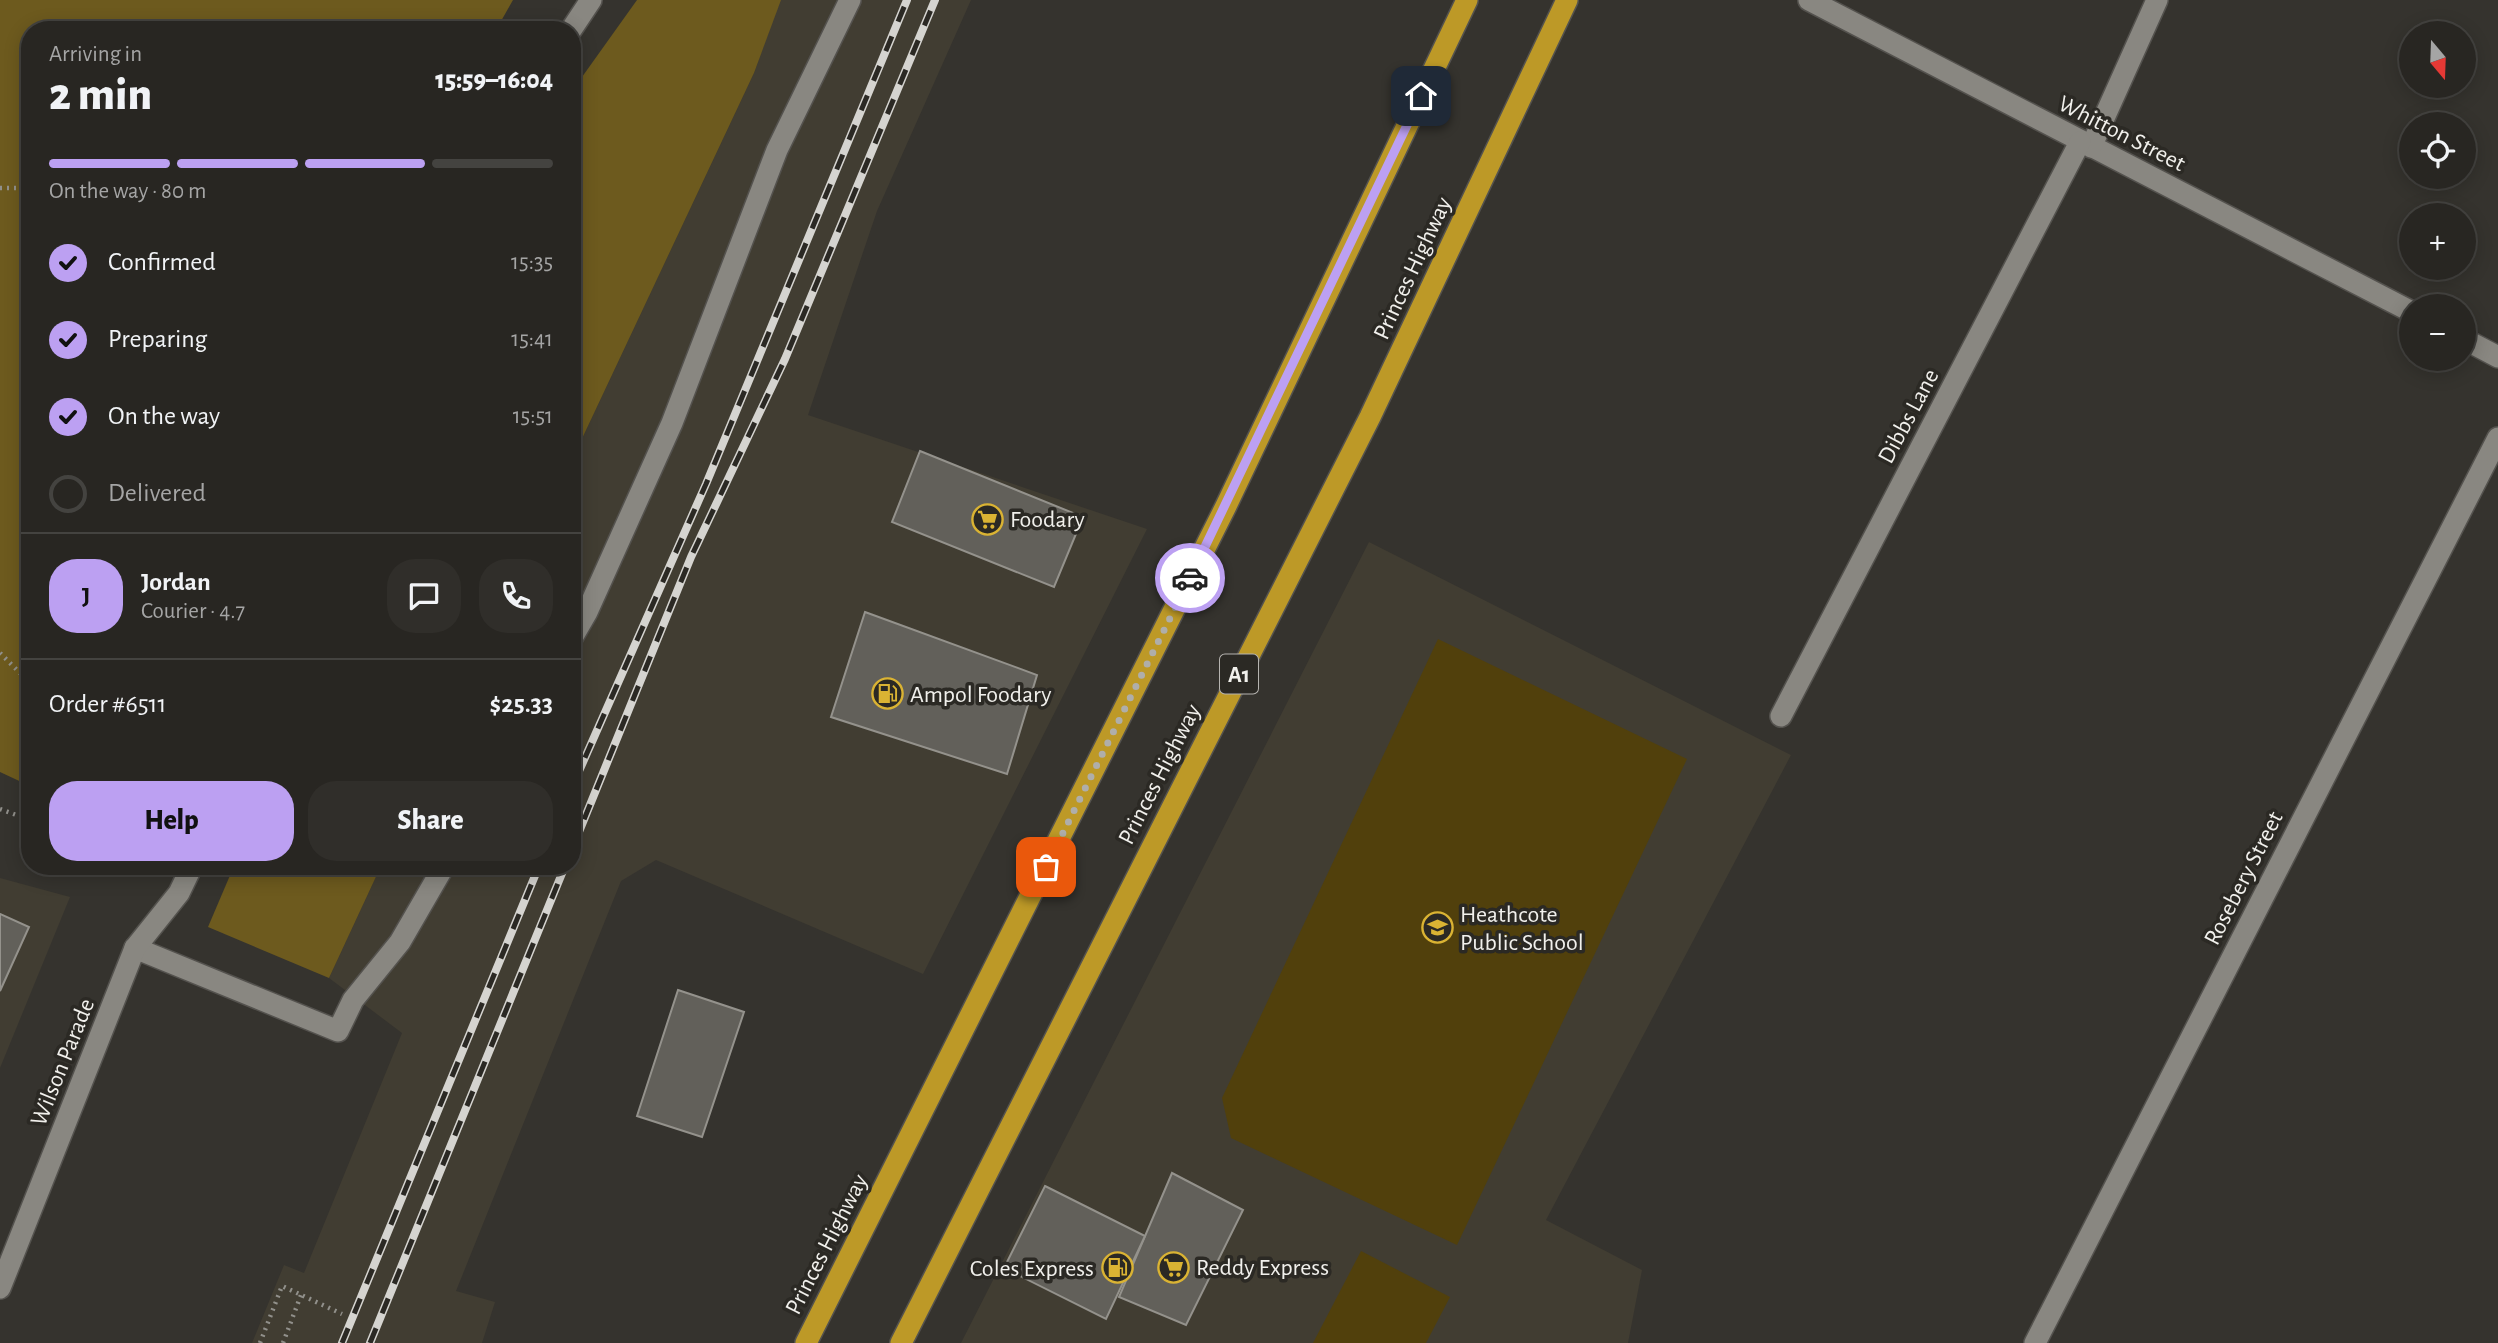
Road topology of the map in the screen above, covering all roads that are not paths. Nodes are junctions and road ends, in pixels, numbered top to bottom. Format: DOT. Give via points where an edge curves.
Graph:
graph roads {
  1 [pos="591,0"];
  2 [pos="850,0"];
  3 [pos="1467,0"];
  4 [pos="1567,0"];
  5 [pos="1809,0"];
  6 [pos="2157,0"];
  7 [pos="577,21"];
  8 [pos="2086,144"];
  9 [pos="2399,305"];
  10 [pos="2476,345"];
  11 [pos="2498,357"];
  12 [pos="2498,438"];
  13 [pos="581,622"];
  14 [pos="1781,716"];
  15 [pos="188,875"];
  16 [pos="439,875"];
  17 [pos="135,948"];
  18 [pos="0,1288"];
  19 [pos="806,1343"];
  20 [pos="901,1343"];
  21 [pos="2035,1343"];
  1 -- 7 [label="street"];
  2 -- 13 [label="street" via="777,149 672,423"];
  3 -- 19 [label="highway, Princes Highway" via="1226,506"];
  4 -- 20 [label="highway, Princes Highway / A1" via="1370,417"];
  5 -- 8 [label="street, Whitton Street"];
  6 -- 8 [label="street, Dibbs Lane"];
  8 -- 9 [label="street, Whitton Street"];
  8 -- 14 [label="street, Dibbs Lane"];
  10 -- 11 [label="street"];
  12 -- 21 [label="street, Rosebery Street"];
  15 -- 17 [label="street, Wilson Parade" via="179,893"];
  16 -- 17 [label="street" via="400,942 353,1000 338,1031"];
  17 -- 18 [label="street, Wilson Parade"];
}
